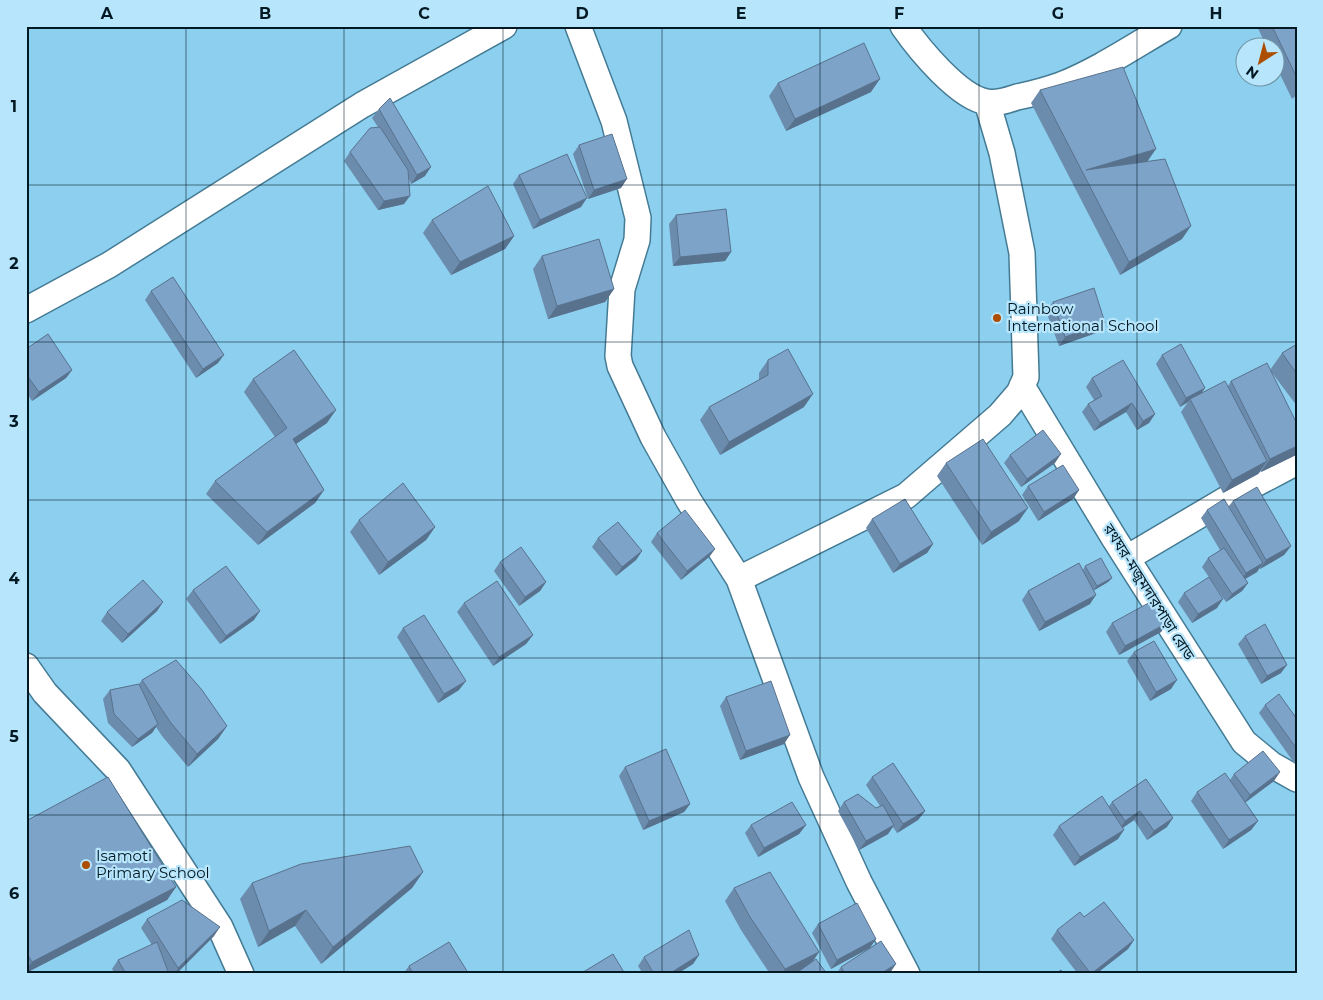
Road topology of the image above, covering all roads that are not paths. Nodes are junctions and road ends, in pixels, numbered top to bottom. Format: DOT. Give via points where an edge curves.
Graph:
graph roads {
  1 [pos="504,26"];
  2 [pos="578,26"];
  3 [pos="903,26"];
  4 [pos="1169,26"];
  5 [pos="987,102"];
  6 [pos="26,310"];
  7 [pos="1022,386"];
  8 [pos="1297,462"];
  9 [pos="1127,558"];
  10 [pos="739,579"];
  11 [pos="26,666"];
  12 [pos="1297,779"];
  13 [pos="241,974"];
  14 [pos="907,974"];
  1 -- 6 [label="street" via="362,105 108,265"];
  2 -- 10 [label="street" via="614,121 638,218 637,240 622,290 620,366 689,501"];
  3 -- 5 [label="street" via="956,86"];
  4 -- 5 [label="street" via="1062,85"];
  5 -- 7 [label="street" via="1002,153 1022,253 1026,377"];
  7 -- 9 [label="street, রথঘর-মজুমদারপাড়া রোড"];
  7 -- 10 [label="street" via="1000,416 906,496"];
  8 -- 9 [label="street"];
  9 -- 12 [label="street, রথঘর-মজুমদারপাড়া রোড" via="1244,742 1272,765"];
  10 -- 14 [label="street" via="811,777 859,882"];
  11 -- 13 [label="street" via="45,693 118,770 220,927"];
}
